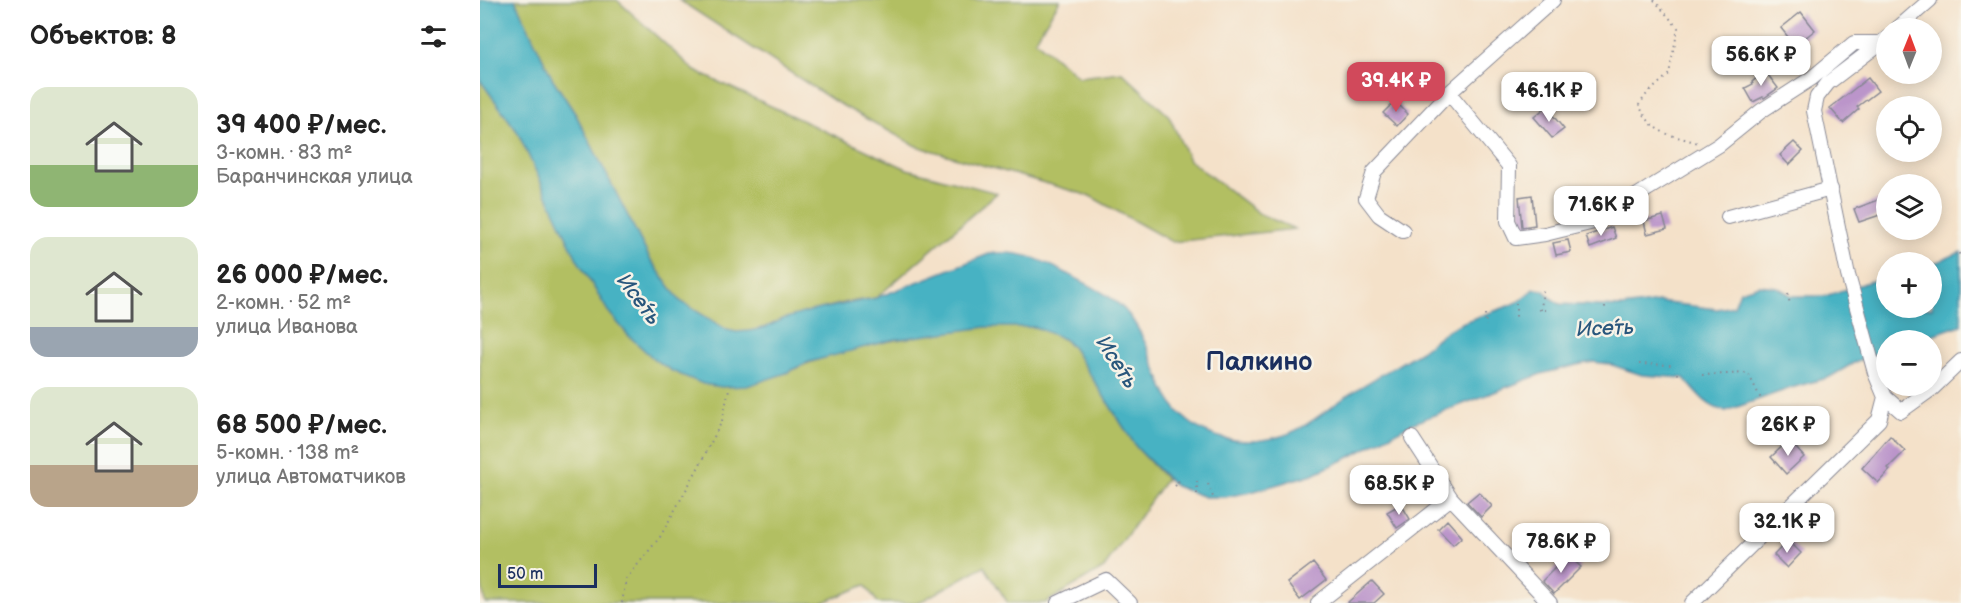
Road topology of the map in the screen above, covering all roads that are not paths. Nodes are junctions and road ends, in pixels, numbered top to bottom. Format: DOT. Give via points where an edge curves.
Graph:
graph roads {
  1 [pos="1553,0"];
  2 [pos="1930,0"];
  3 [pos="1909,18"];
  4 [pos="1876,42"];
  5 [pos="1876,47"];
  6 [pos="1449,93"];
  7 [pos="1831,189"];
  8 [pos="1728,217"];
  9 [pos="1403,231"];
  10 [pos="1961,361"];
  11 [pos="1885,398"];
  12 [pos="1412,438"];
  13 [pos="1451,498"];
  14 [pos="1058,603"];
  15 [pos="1130,603"];
  16 [pos="1318,603"];
  17 [pos="1550,603"];
  18 [pos="1692,603"];
  1 -- 6 [label="street"];
  2 -- 3 [label="street"];
  4 -- 6 [label="street" via="1854,43 1719,145 1594,222 1516,238 1508,221 1509,166"];
  5 -- 7 [label="street" via="1828,83 1817,97 1814,111"];
  6 -- 9 [label="street" via="1374,172 1366,198 1379,215"];
  7 -- 8 [label="street"];
  7 -- 11 [label="street" via="1848,276"];
  10 -- 11 [label="street" via="1901,411"];
  11 -- 18 [label="street" via="1879,420"];
  12 -- 13 [label="street"];
  13 -- 16 [label="street"];
  13 -- 17 [label="street"];
  14 -- 15 [label="street" via="1106,580"];
}
